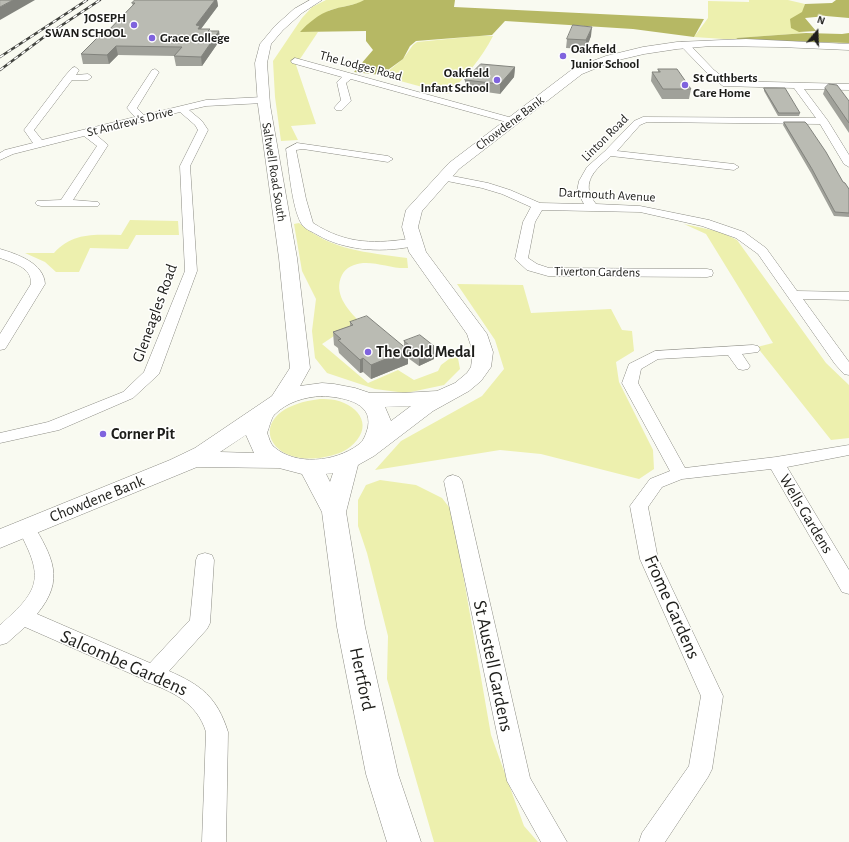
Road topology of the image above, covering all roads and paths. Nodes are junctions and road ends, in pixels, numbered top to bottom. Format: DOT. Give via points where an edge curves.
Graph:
graph roads {
  1 [pos="317,0"];
  2 [pos="684,44"];
  3 [pos="849,47"];
  4 [pos="295,61"];
  5 [pos="75,70"];
  6 [pos="155,72"];
  7 [pos="349,76"];
  8 [pos="88,77"];
  9 [pos="68,78"];
  10 [pos="797,86"];
  11 [pos="849,87"];
  12 [pos="263,100"];
  13 [pos="339,108"];
  14 [pos="182,109"];
  15 [pos="142,119"];
  16 [pos="513,120"];
  17 [pos="823,121"];
  18 [pos="87,133"];
  19 [pos="39,144"];
  20 [pos="609,153"];
  21 [pos="0,157"];
  22 [pos="388,159"];
  23 [pos="849,164"];
  24 [pos="734,167"];
  25 [pos="442,177"];
  26 [pos="41,203"];
  27 [pos="65,204"];
  28 [pos="538,206"];
  29 [pos="91,208"];
  30 [pos="592,208"];
  31 [pos="415,242"];
  32 [pos="0,253"];
  33 [pos="707,273"];
  34 [pos="793,295"];
  35 [pos="849,296"];
  36 [pos="0,346"];
  37 [pos="753,349"];
  38 [pos="732,350"];
  39 [pos="743,366"];
  40 [pos="300,368"];
  41 [pos="849,371"];
  42 [pos="320,389"];
  43 [pos="440,397"];
  44 [pos="281,399"];
  45 [pos="365,400"];
  46 [pos="263,414"];
  47 [pos="0,438"];
  48 [pos="849,450"];
  49 [pos="357,456"];
  50 [pos="194,459"];
  51 [pos="278,460"];
  52 [pos="776,463"];
  53 [pos="311,468"];
  54 [pos="680,474"];
  55 [pos="453,481"];
  56 [pos="334,512"];
  57 [pos="26,527"];
  58 [pos="0,538"];
  59 [pos="205,560"];
  60 [pos="849,587"];
  61 [pos="23,617"];
  62 [pos="0,636"];
  63 [pos="152,675"];
  64 [pos="214,842"];
  65 [pos="404,842"];
  66 [pos="555,842"];
  67 [pos="650,842"];
  1 -- 12 [label="street, Saltwell Road South" via="291,16 266,44 260,63"];
  2 -- 3 [label="street, Chowdene Bank" via="724,42"];
  2 -- 10 [label="street" via="719,81 726,84"];
  2 -- 16 [label="street, Chowdene Bank" via="641,50 600,61 578,71"];
  4 -- 7 [label="street, The Lodges Road"];
  5 -- 9 [label="street"];
  6 -- 15 [label="street" via="132,108"];
  7 -- 13 [label="street" via="341,82 346,102"];
  7 -- 16 [label="street, The Lodges Road"];
  8 -- 9 [label="street"];
  9 -- 19 [label="street" via="29,130"];
  10 -- 11 [label="street"];
  10 -- 17 [label="street"];
  12 -- 14 [label="street, St Andrew's Drive" via="206,103"];
  12 -- 40 [label="street, Saltwell Road South" via="288,258"];
  14 -- 15 [label="street, St Andrew's Drive"];
  14 -- 47 [label="street, Gleneagles Road" via="199,123 203,130 185,166 191,270 151,374 128,395 53,426"];
  15 -- 18 [label="street, St Andrew's Drive"];
  16 -- 25 [label="street, Chowdene Bank"];
  17 -- 20 [label="street, Linton Road" via="646,119 637,123"];
  17 -- 23 [label="street"];
  18 -- 19 [label="street, St Andrew's Drive"];
  18 -- 27 [label="street" via="102,145"];
  19 -- 21 [label="street, St Andrew's Drive"];
  20 -- 24 [label="street"];
  20 -- 30 [label="street, Linton Road" via="592,167 584,181 583,191"];
  22 -- 31 [label="street" via="303,146 291,149 303,213 308,223 336,240 385,246"];
  25 -- 28 [label="street, Dartmouth Avenue" via="484,185"];
  25 -- 31 [label="street, Chowdene Bank" via="414,210 410,227"];
  26 -- 27 [label="street"];
  27 -- 29 [label="street"];
  28 -- 30 [label="street, Dartmouth Avenue"];
  28 -- 33 [label="street, Tiverton Gardens" via="529,222 522,259 532,267 548,272"];
  30 -- 34 [label="street, Dartmouth Avenue" via="640,209 740,235 762,251"];
  31 -- 43 [label="street, Chowdene Bank" via="418,252 477,334 483,352 481,367 474,377 462,387"];
  32 -- 36 [label="street" via="28,266 37,272 40,278"];
  34 -- 35 [label="street"];
  34 -- 41 [label="street, Dartmouth Avenue"];
  37 -- 38 [label="street"];
  38 -- 39 [label="street"];
  38 -- 54 [label="street" via="655,355 634,367 630,383"];
  40 -- 42 [label="street"];
  40 -- 44 [label="street"];
  42 -- 44 [label="street" via="300,392"];
  42 -- 45 [label="street" via="352,393"];
  43 -- 45 [label="street, Chowdene Bank"];
  43 -- 49 [label="street, Chowdene Bank"];
  44 -- 46 [label="street"];
  45 -- 49 [label="street" via="374,407 380,419 379,434"];
  46 -- 50 [label="street, Chowdene Bank"];
  46 -- 51 [label="street" via="256,433 265,452"];
  48 -- 52 [label="street, Frome Gardens"];
  49 -- 53 [label="street" via="331,466"];
  49 -- 56 [label="street, Hertford"];
  50 -- 51 [label="street, Chowdene Bank"];
  50 -- 57 [label="street, Chowdene Bank"];
  51 -- 53 [label="street"];
  52 -- 54 [label="street, Frome Gardens"];
  52 -- 60 [label="street, Wells Gardens"];
  53 -- 56 [label="street, Hertford"];
  54 -- 67 [label="street, Frome Gardens" via="656,483 639,506 649,559 712,696 700,769"];
  55 -- 66 [label="street, St Austell Gardens" via="519,780"];
  56 -- 65 [label="street, Hertford" via="351,627 380,766"];
  57 -- 58 [label="street, Chowdene Bank"];
  57 -- 61 [label="street" via="44,562 45,573 38,598"];
  59 -- 63 [label="street" via="200,623"];
  61 -- 62 [label="street"];
  61 -- 63 [label="street, Salcombe Gardens"];
  63 -- 64 [label="street, Salcombe Gardens" via="192,693 201,700 214,720 217,732"];
}
